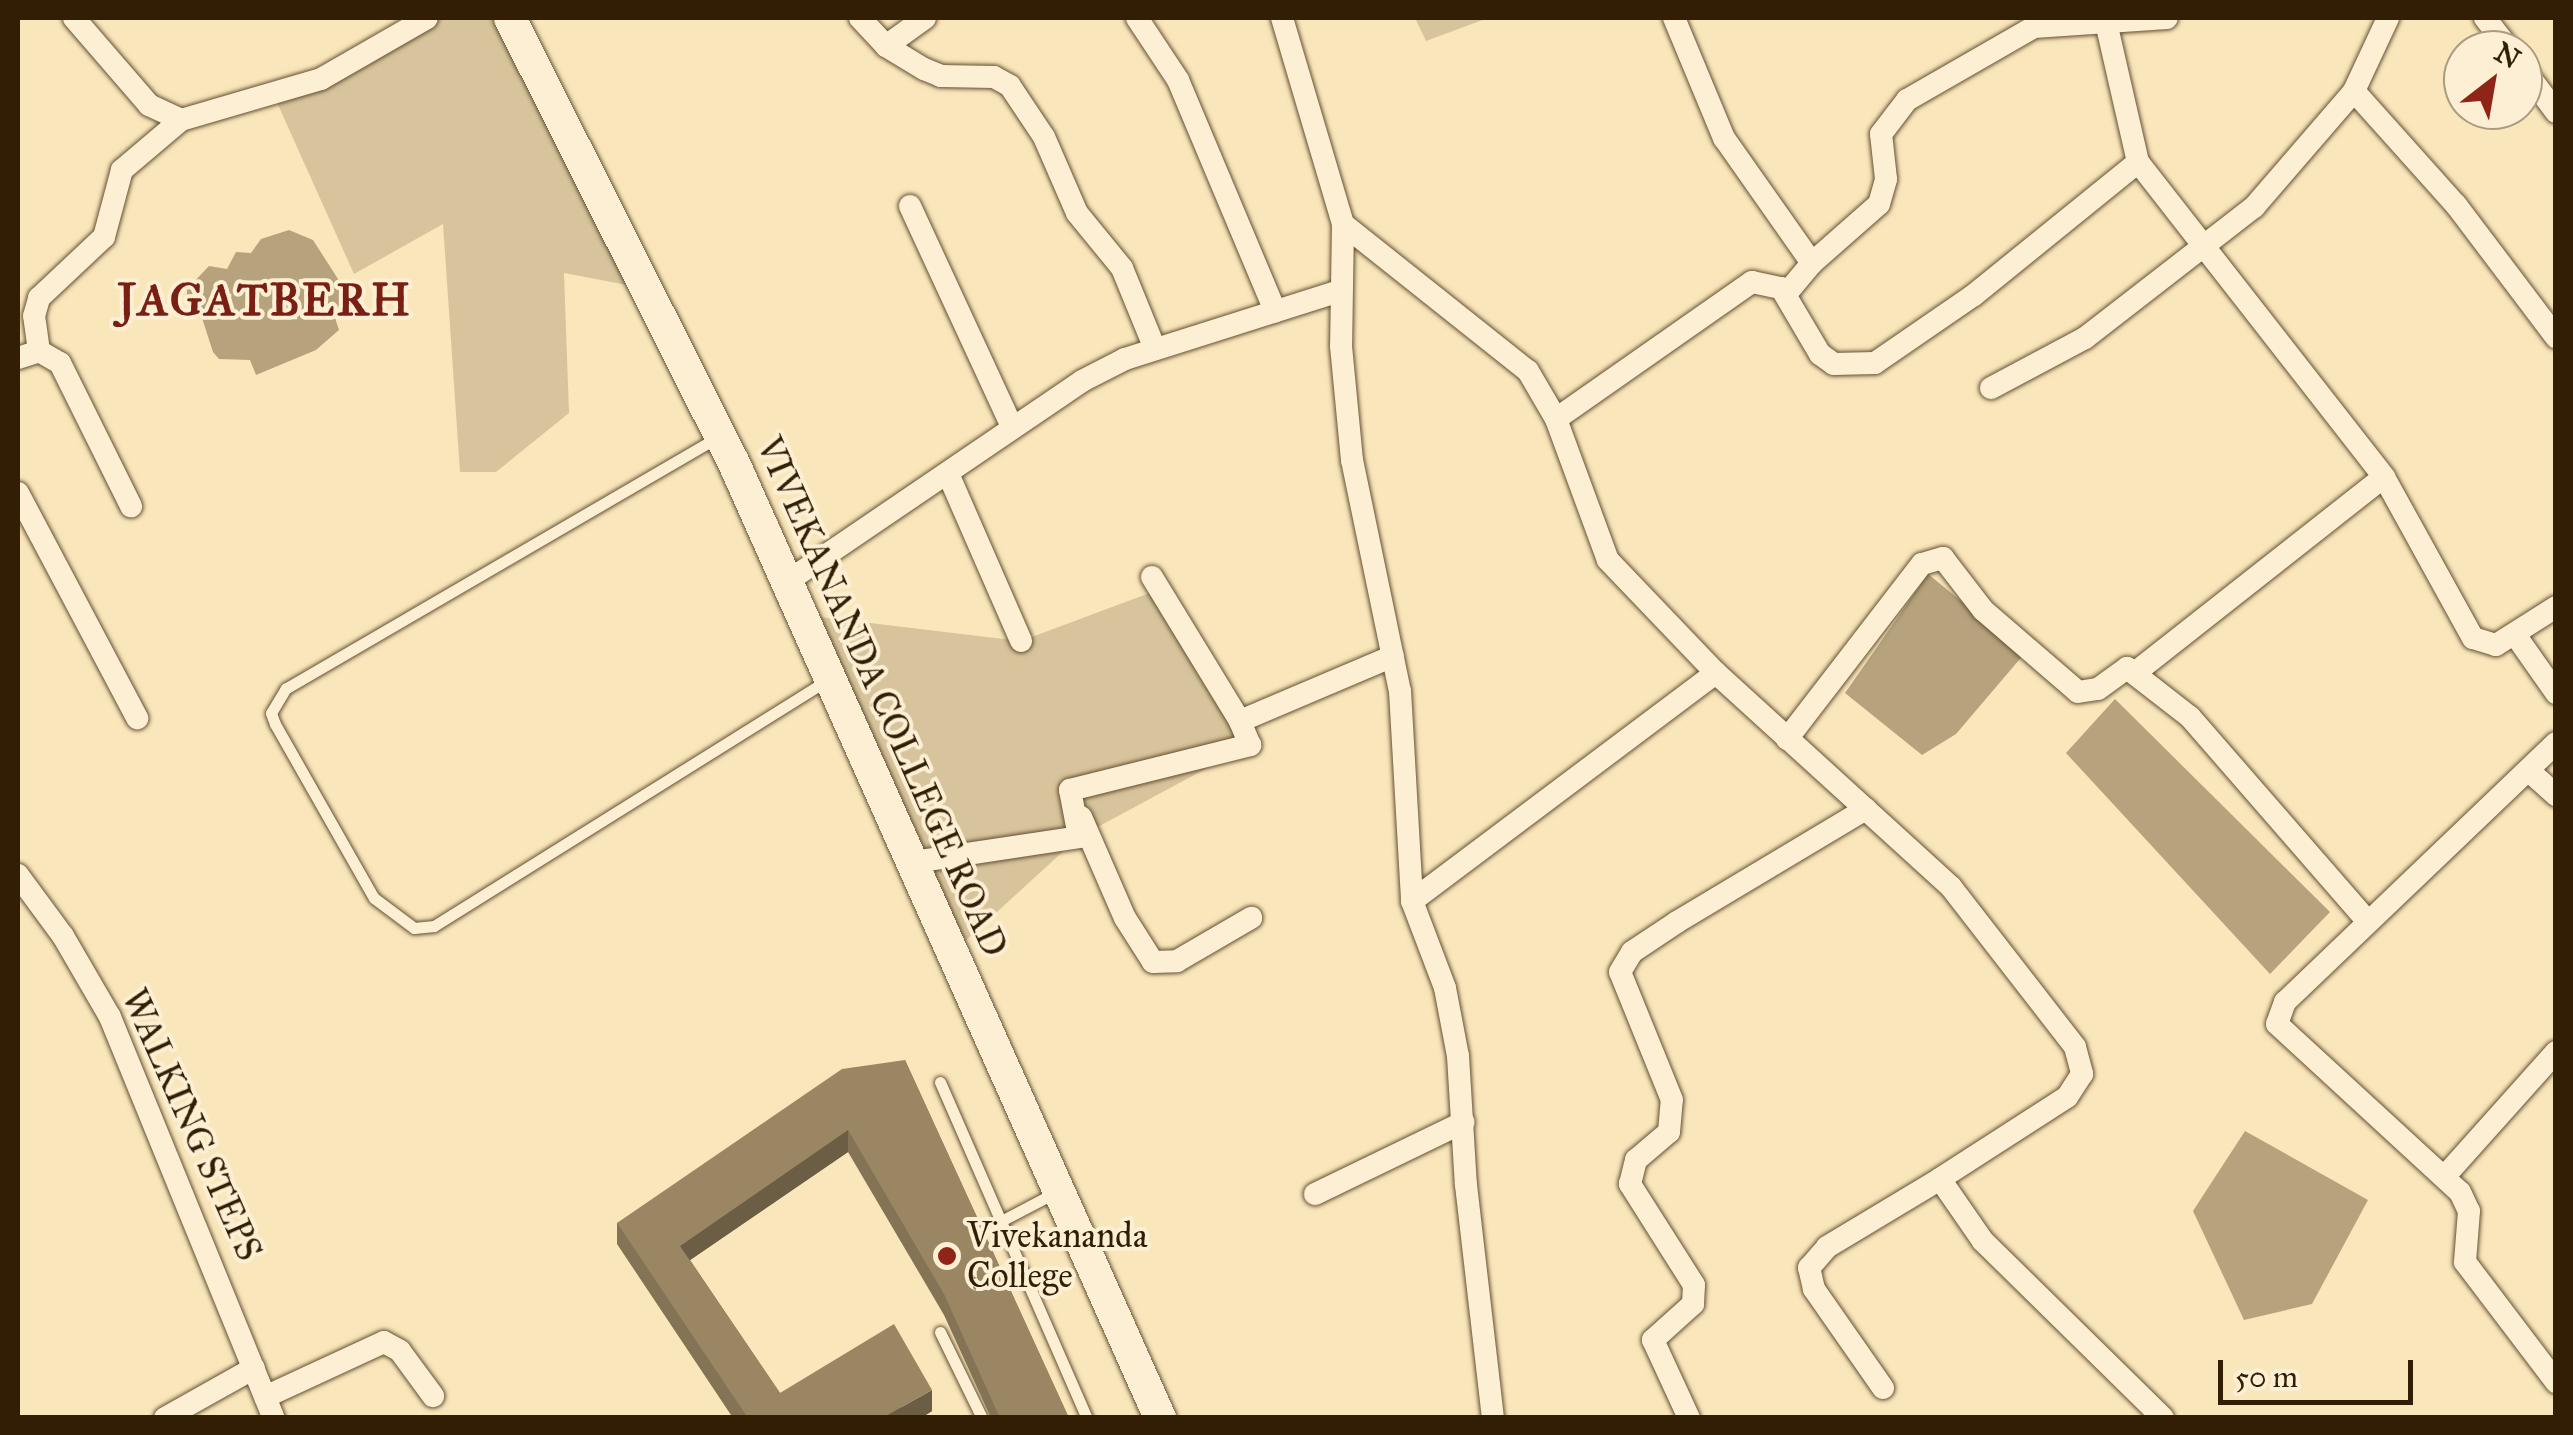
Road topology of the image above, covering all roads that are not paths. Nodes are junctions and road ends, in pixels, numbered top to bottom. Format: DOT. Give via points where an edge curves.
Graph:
graph roads {
  1 [pos="74,18"];
  2 [pos="427,18"];
  3 [pos="510,18"];
  4 [pos="860,18"];
  5 [pos="925,18"];
  6 [pos="1137,18"];
  7 [pos="1282,18"];
  8 [pos="1674,18"];
  9 [pos="2167,18"];
  10 [pos="2388,18"];
  11 [pos="2105,19"];
  12 [pos="886,46"];
  13 [pos="2354,91"];
  14 [pos="182,120"];
  15 [pos="2138,162"];
  16 [pos="910,206"];
  17 [pos="1343,224"];
  18 [pos="2205,248"];
  19 [pos="1812,263"];
  20 [pos="1340,290"];
  21 [pos="1786,294"];
  22 [pos="1275,311"];
  23 [pos="2556,337"];
  24 [pos="1154,349"];
  25 [pos="28,355"];
  26 [pos="1992,388"];
  27 [pos="1556,419"];
  28 [pos="1012,428"];
  29 [pos="720,436"];
  30 [pos="949,476"];
  31 [pos="2384,476"];
  32 [pos="18,493"];
  33 [pos="131,506"];
  34 [pos="1152,577"];
  35 [pos="788,581"];
  36 [pos="2556,607"];
  37 [pos="2516,636"];
  38 [pos="1021,641"];
  39 [pos="1393,656"];
  40 [pos="2136,672"];
  41 [pos="1716,673"];
  42 [pos="832,678"];
  43 [pos="2556,692"];
  44 [pos="136,718"];
  45 [pos="1240,721"];
  46 [pos="1787,739"];
  47 [pos="2556,742"];
  48 [pos="2528,770"];
  49 [pos="1070,790"];
  50 [pos="2556,795"];
  51 [pos="1866,809"];
  52 [pos="914,862"];
  53 [pos="18,875"];
  54 [pos="1412,901"];
  55 [pos="1252,918"];
  56 [pos="2368,922"];
  57 [pos="2556,1052"];
  58 [pos="940,1082"];
  59 [pos="1464,1122"];
  60 [pos="2446,1176"];
  61 [pos="1940,1179"];
  62 [pos="1060,1190"];
  63 [pos="1315,1194"];
  64 [pos="1003,1220"];
  65 [pos="940,1332"];
  66 [pos="254,1368"];
  67 [pos="2556,1382"];
  68 [pos="1883,1388"];
  69 [pos="433,1396"];
  70 [pos="270,1407"];
  71 [pos="165,1418"];
  72 [pos="982,1418"];
  73 [pos="1087,1418"];
  74 [pos="1160,1418"];
  75 [pos="1493,1418"];
  76 [pos="1689,1418"];
  77 [pos="2163,1418"];
  1 -- 14 [label="street" via="149,105"];
  2 -- 14 [label="street" via="321,79"];
  3 -- 29 [label="street, VIVEKANANDA COLLEGE ROAD"];
  4 -- 12 [label="street"];
  5 -- 12 [label="street"];
  6 -- 22 [label="street" via="1178,80"];
  7 -- 17 [label="street"];
  8 -- 19 [label="street" via="1724,138"];
  9 -- 11 [label="street"];
  10 -- 13 [label="street"];
  11 -- 15 [label="street"];
  11 -- 19 [label="street" via="2034,26 1908,100 1881,134 1886,179 1879,204"];
  12 -- 24 [label="street" via="941,76 994,77 1010,86 1044,137 1077,212 1122,268"];
  13 -- 18 [label="street" via="2312,146"];
  13 -- 23 [label="street" via="2420,161"];
  14 -- 25 [label="street" via="122,170 104,237 39,298"];
  15 -- 18 [label="street"];
  15 -- 21 [label="street" via="1946,317 1874,362 1849,368 1820,354"];
  16 -- 28 [label="street"];
  17 -- 20 [label="street"];
  17 -- 27 [label="street" via="1528,371"];
  18 -- 26 [label="street" via="2155,278 2085,338"];
  18 -- 31 [label="street"];
  19 -- 21 [label="street"];
  20 -- 22 [label="street"];
  20 -- 39 [label="street" via="1352,460"];
  21 -- 27 [label="street" via="1768,282 1752,282"];
  22 -- 24 [label="street"];
  24 -- 28 [label="street" via="1082,381"];
  25 -- 33 [label="street" via="60,364"];
  27 -- 41 [label="street" via="1608,560"];
  28 -- 30 [label="street"];
  29 -- 35 [label="street, VIVEKANANDA COLLEGE ROAD"];
  29 -- 42 [label="lane" via="286,688 271,713 275,724 374,898 414,928 434,926"];
  30 -- 35 [label="street"];
  30 -- 38 [label="street"];
  31 -- 37 [label="street" via="2472,638 2496,645"];
  31 -- 40 [label="street"];
  32 -- 44 [label="street"];
  34 -- 45 [label="street"];
  35 -- 42 [label="street, VIVEKANANDA COLLEGE ROAD"];
  36 -- 37 [label="street"];
  37 -- 43 [label="street"];
  39 -- 45 [label="street"];
  39 -- 54 [label="street"];
  40 -- 46 [label="street" via="2118,670 2098,690 2078,692 1983,610 1943,558 1932,557"];
  40 -- 56 [label="street" via="2226,754"];
  41 -- 46 [label="street"];
  41 -- 54 [label="street"];
  42 -- 52 [label="street, VIVEKANANDA COLLEGE ROAD"];
  45 -- 49 [label="street" via="1250,744"];
  46 -- 51 [label="street"];
  47 -- 48 [label="street"];
  48 -- 50 [label="street"];
  48 -- 56 [label="street"];
  49 -- 52 [label="street" via="1078,837"];
  49 -- 55 [label="street" via="1124,918 1153,962 1177,961"];
  51 -- 61 [label="street" via="1984,927 2075,1047 2082,1074 2067,1097"];
  51 -- 76 [label="street" via="1677,922 1632,952 1620,972 1672,1100 1669,1132 1636,1160 1630,1184 1694,1285 1693,1304 1653,1340"];
  52 -- 62 [label="street, VIVEKANANDA COLLEGE ROAD"];
  53 -- 66 [label="street, WALKING STEPS" via="110,1017"];
  54 -- 59 [label="street" via="1450,1007"];
  56 -- 60 [label="street" via="2285,1002 2277,1024 2308,1059"];
  57 -- 60 [label="street"];
  58 -- 64 [label="lane"];
  59 -- 63 [label="street"];
  59 -- 75 [label="street"];
  60 -- 67 [label="street" via="2469,1211 2465,1262"];
  61 -- 68 [label="street" via="1827,1247 1808,1268 1814,1289"];
  61 -- 77 [label="street" via="1983,1240"];
  62 -- 64 [label="lane"];
  62 -- 74 [label="street, VIVEKANANDA COLLEGE ROAD"];
  64 -- 73 [label="lane"];
  65 -- 72 [label="lane"];
  66 -- 70 [label="street, WALKING STEPS"];
  66 -- 71 [label="street"];
  69 -- 70 [label="street" via="400,1351 384,1342"];
}
